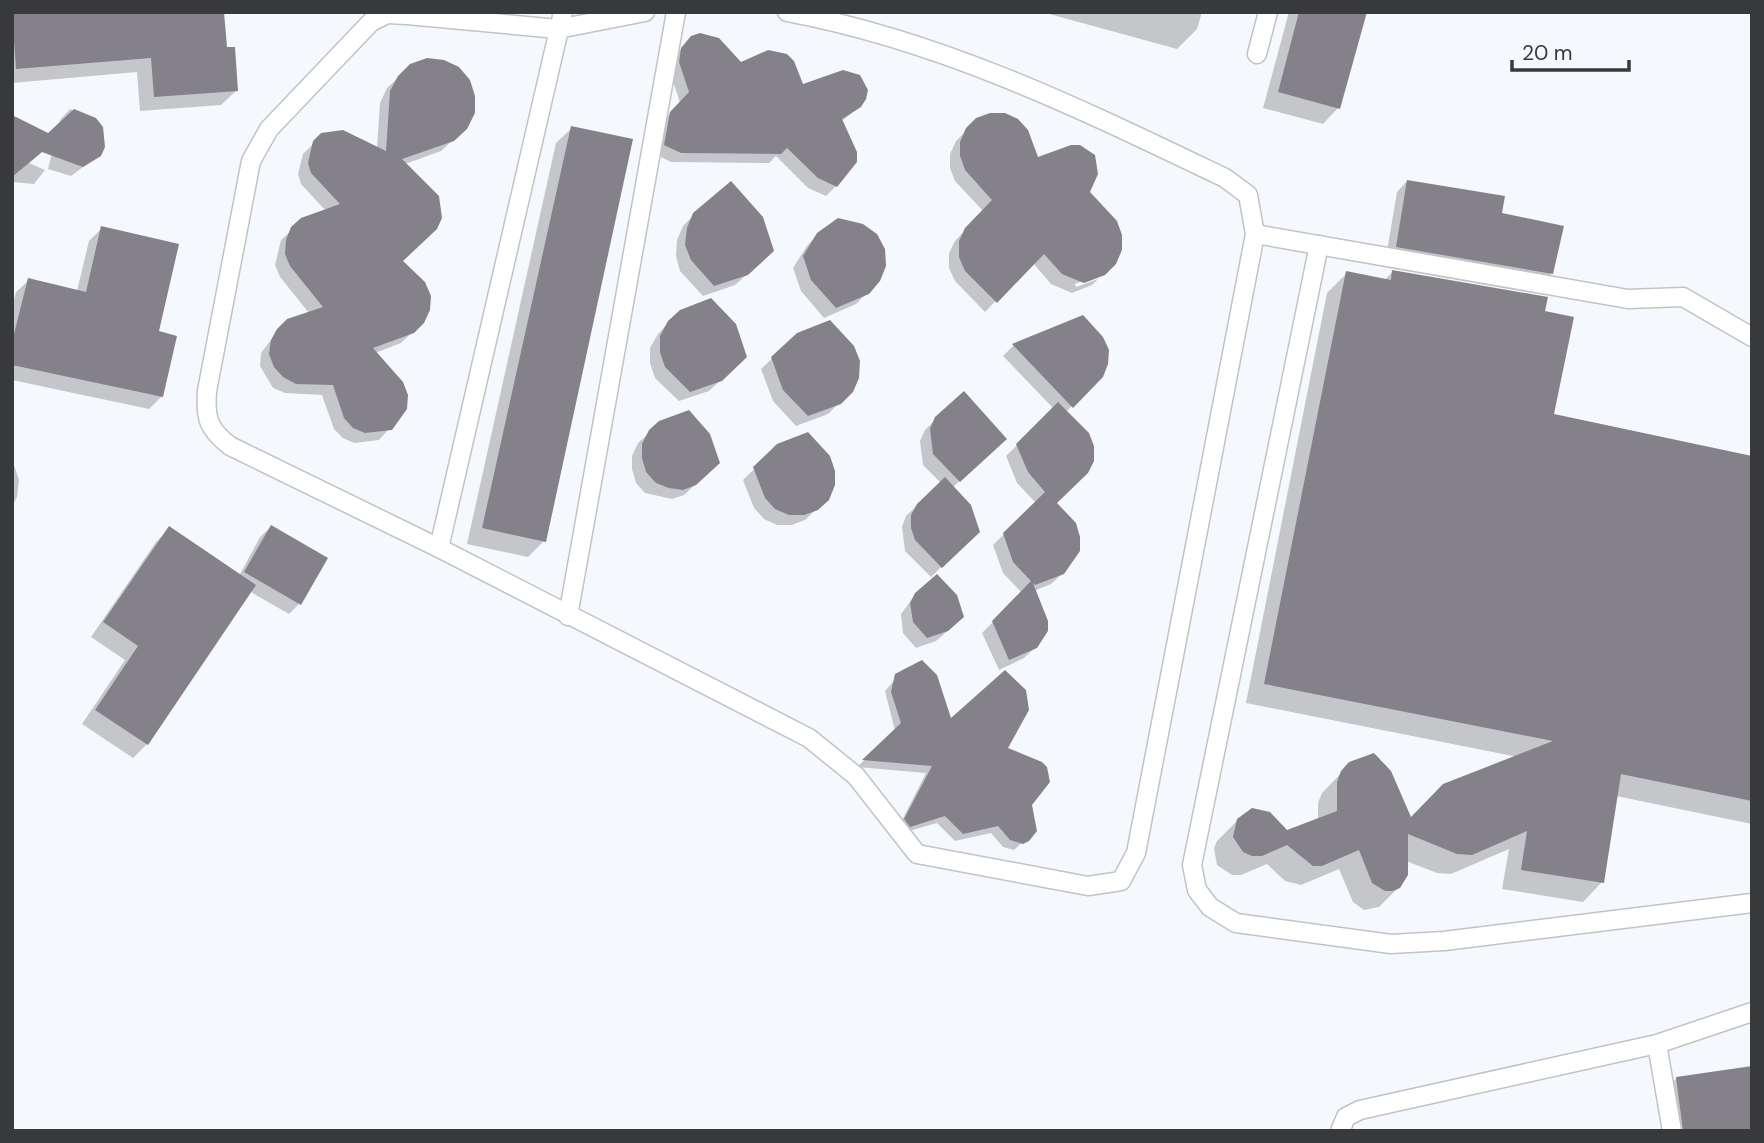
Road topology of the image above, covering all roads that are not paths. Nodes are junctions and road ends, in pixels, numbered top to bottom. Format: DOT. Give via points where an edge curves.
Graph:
graph roads {
  1 [pos="645,12"];
  2 [pos="676,12"];
  3 [pos="787,12"];
  4 [pos="1268,12"];
  5 [pos="561,21"];
  6 [pos="1257,54"];
  7 [pos="1255,234"];
  8 [pos="1319,245"];
  9 [pos="1752,337"];
  10 [pos="439,548"];
  11 [pos="568,616"];
  12 [pos="1752,903"];
  13 [pos="1752,1012"];
  14 [pos="1657,1044"];
  15 [pos="1340,1131"];
  16 [pos="1672,1131"];
  1 -- 5 [label="lane"];
  2 -- 11 [label="lane"];
  3 -- 7 [label="lane" via="851,24 948,54 1058,98 1225,178 1248,195"];
  4 -- 6 [label="lane"];
  5 -- 10 [label="lane"];
  5 -- 10 [label="lane" via="387,14 371,22 269,129 251,161 207,391 209,425 230,446"];
  7 -- 8 [label="lane"];
  7 -- 11 [label="lane" via="1136,853 1121,881 1088,886 918,854 856,776 809,738"];
  8 -- 9 [label="lane" via="1628,299 1683,297"];
  8 -- 12 [label="lane" via="1192,864 1197,890 1210,907 1236,923 1391,944"];
  10 -- 11 [label="lane"];
  13 -- 14 [label="lane"];
  14 -- 15 [label="lane" via="1360,1110 1346,1117"];
  14 -- 16 [label="lane"];
}
